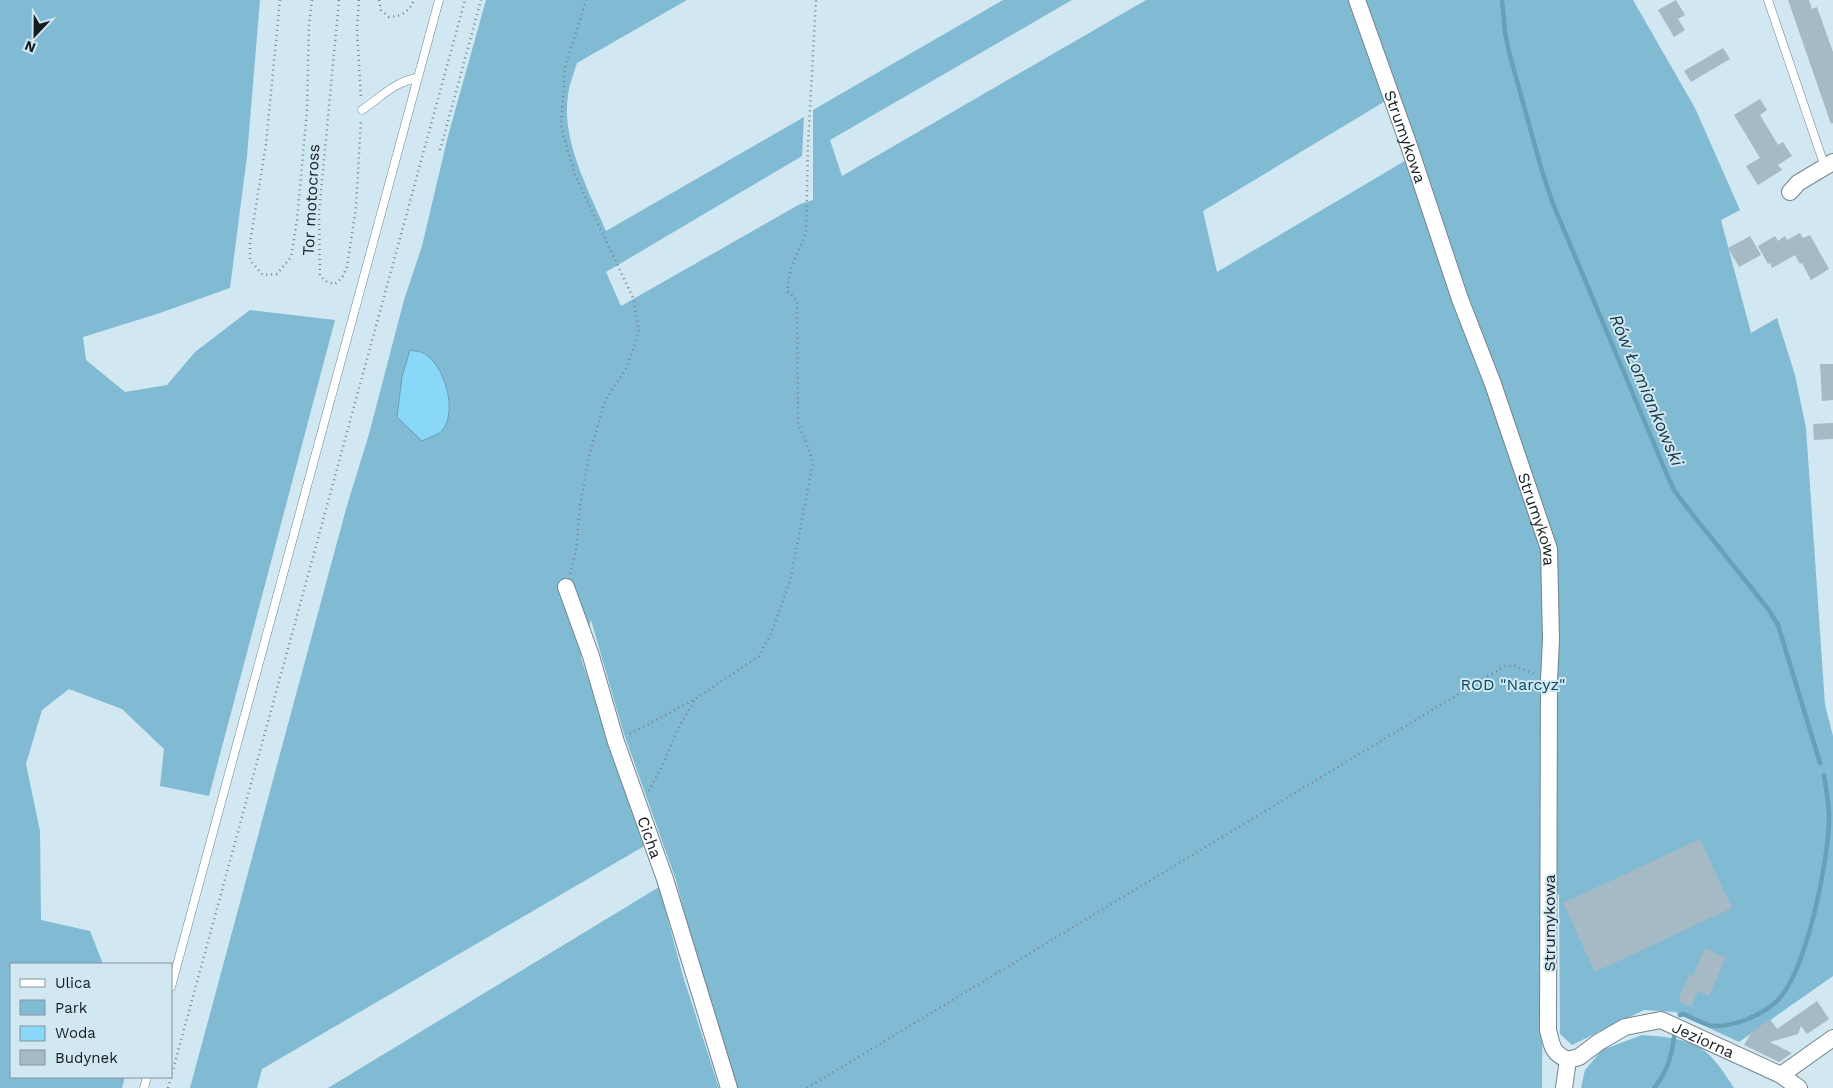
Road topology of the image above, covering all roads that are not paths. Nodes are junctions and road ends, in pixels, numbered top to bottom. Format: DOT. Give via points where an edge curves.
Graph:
graph roads {
  1 [pos="439,0"];
  2 [pos="1357,0"];
  3 [pos="1768,0"];
  4 [pos="416,78"];
  5 [pos="362,110"];
  6 [pos="1829,164"];
  7 [pos="1790,192"];
  8 [pos="566,587"];
  9 [pos="172,983"];
  10 [pos="1833,1038"];
  11 [pos="1568,1060"];
  12 [pos="1781,1075"];
  13 [pos="729,1088"];
  14 [pos="1564,1088"];
  15 [pos="1799,1088"];
  1 -- 4 [label="lane"];
  2 -- 11 [label="street, Strumykowa" via="1549,549 1548,1030 1557,1055"];
  3 -- 6 [label="lane"];
  4 -- 5 [label="lane" via="393,86"];
  4 -- 9 [label="lane"];
  6 -- 7 [label="street" via="1798,182"];
  8 -- 13 [label="street, Cicha" via="665,879"];
  10 -- 12 [label="street"];
  11 -- 12 [label="street, Jeziorna" via="1579,1057 1625,1027 1661,1020"];
  11 -- 14 [label="street"];
  12 -- 15 [label="street, Jeziorna"];
}
